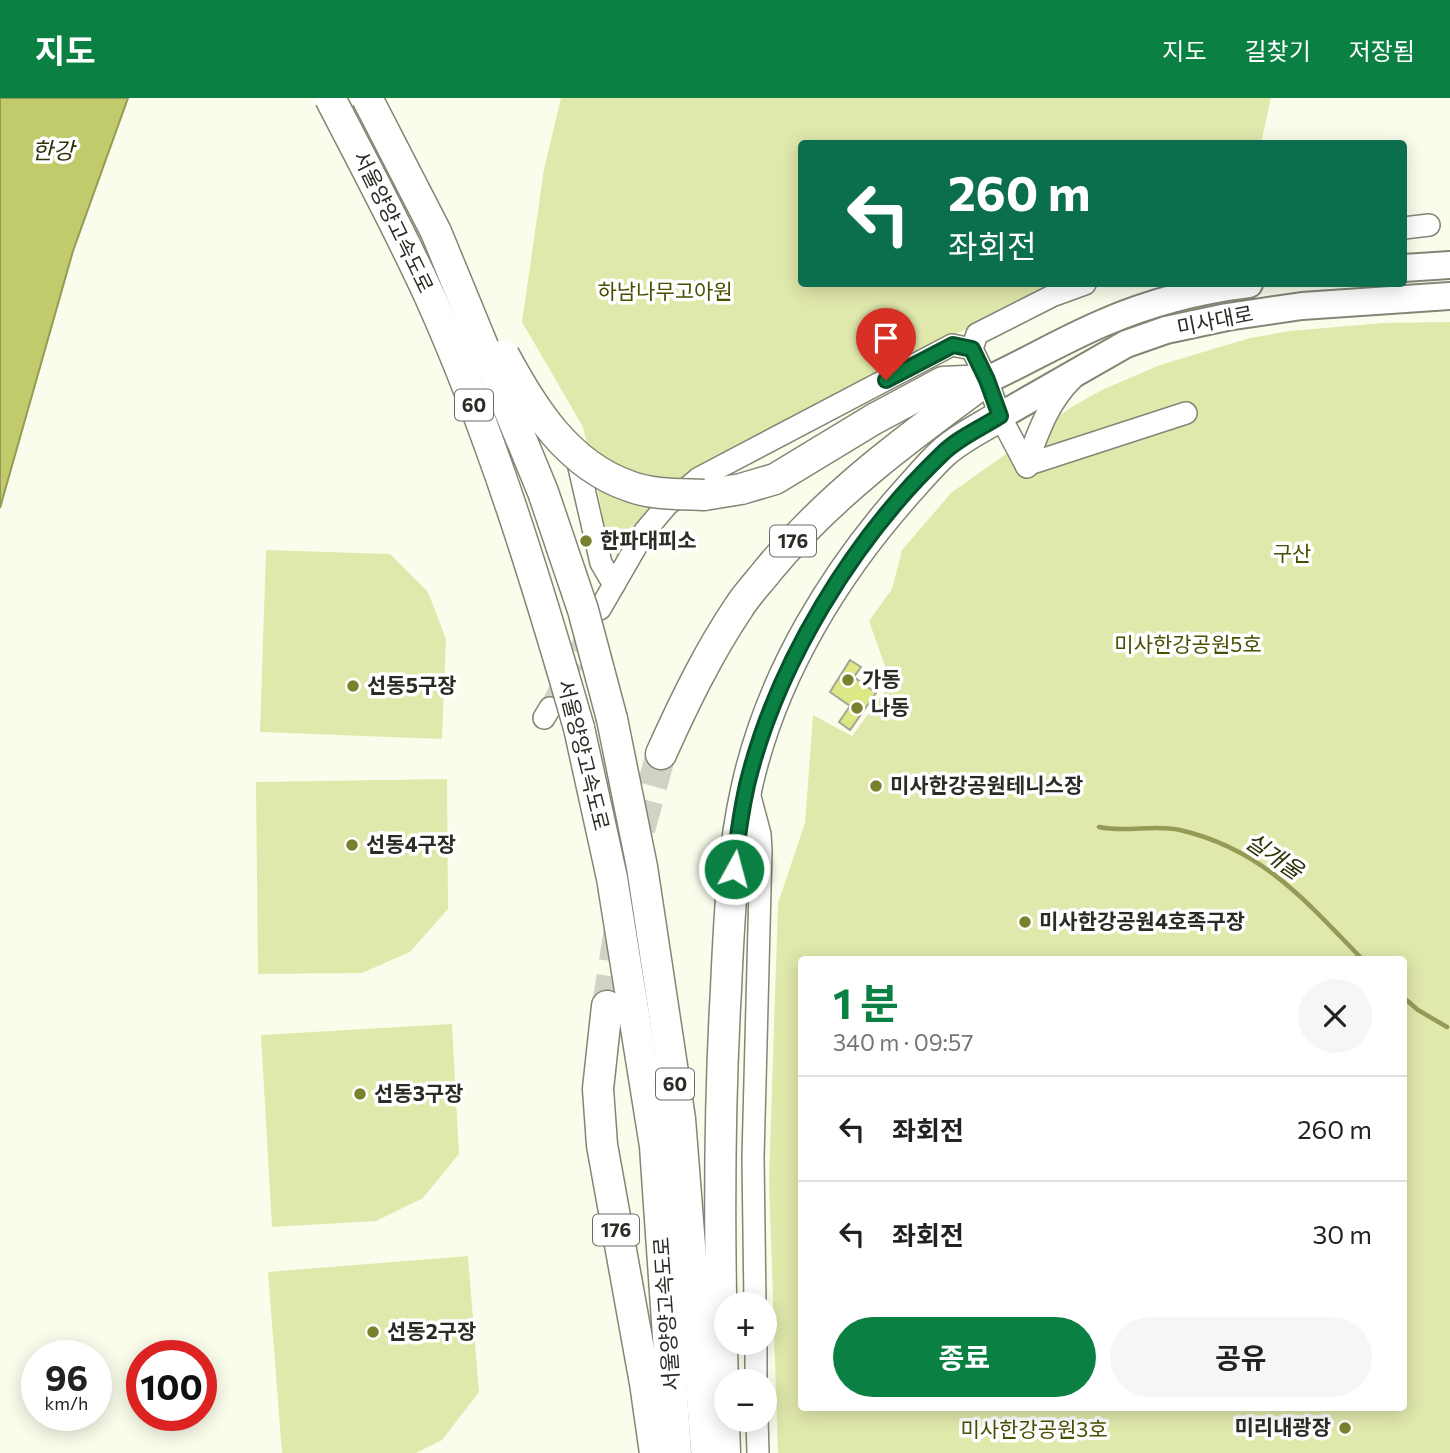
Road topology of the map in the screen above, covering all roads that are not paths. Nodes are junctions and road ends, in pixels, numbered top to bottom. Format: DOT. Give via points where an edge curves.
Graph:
graph roads {
  1 [pos="330,98"];
  2 [pos="367,98"];
  3 [pos="1429,225"];
  4 [pos="1407,228"];
  5 [pos="436,232"];
  6 [pos="1450,265"];
  7 [pos="1407,268"];
  8 [pos="1077,287"];
  9 [pos="1230,287"];
  10 [pos="1450,296"];
  11 [pos="972,349"];
  12 [pos="1082,369"];
  13 [pos="987,380"];
  14 [pos="1186,413"];
  15 [pos="1000,416"];
  16 [pos="573,438"];
  17 [pos="1027,466"];
  18 [pos="614,585"];
  19 [pos="600,609"];
  20 [pos="661,754"];
  21 [pos="747,785"];
  22 [pos="607,1006"];
  23 [pos="755,1292"];
  24 [pos="757,1432"];
  25 [pos="655,1453"];
  26 [pos="676,1453"];
  27 [pos="706,1453"];
  28 [pos="725,1453"];
  29 [pos="758,1453"];
  1 -- 26 [label="highway, 서울양양고속도로 / 60, bridge" via="430,298 487,437 579,728 612,878 655,1146"];
  2 -- 5 [label="highway, 서울양양고속도로 / 60, bridge"];
  3 -- 4 [label="street"];
  5 -- 13 [label="highway, bridge" via="518,381 563,444 588,465 628,486 704,495 775,479 943,382"];
  5 -- 27 [label="highway, 서울양양고속도로 / 60, bridge" via="543,492 583,610 612,719 642,867 680,1119"];
  6 -- 7 [label="main road"];
  8 -- 11 [label="street" via="977,334"];
  9 -- 13 [label="main road, 미사대로 / 176" via="1193,293 1104,323"];
  10 -- 12 [label="main road, 미사대로" via="1302,306 1227,317 1126,344"];
  11 -- 13 [label="street"];
  11 -- 18 [label="street" via="953,345 699,478 645,531"];
  12 -- 15 [label="main road, 미사대로"];
  12 -- 17 [label="street" via="1047,412"];
  13 -- 15 [label="street"];
  13 -- 20 [label="highway, 176" via="853,482 790,544 739,605 696,679"];
  14 -- 17 [label="street"];
  15 -- 17 [label="street"];
  15 -- 21 [label="highway" via="944,452 890,510 842,575 792,660"];
  16 -- 18 [label="street" via="601,562"];
  18 -- 19 [label="street"];
  21 -- 23 [label="street" via="761,850 753,1158"];
  21 -- 28 [label="highway" via="730,917 720,1086"];
  22 -- 25 [label="highway, 176" via="598,1089 602,1144"];
  24 -- 29 [label="street"];
}
